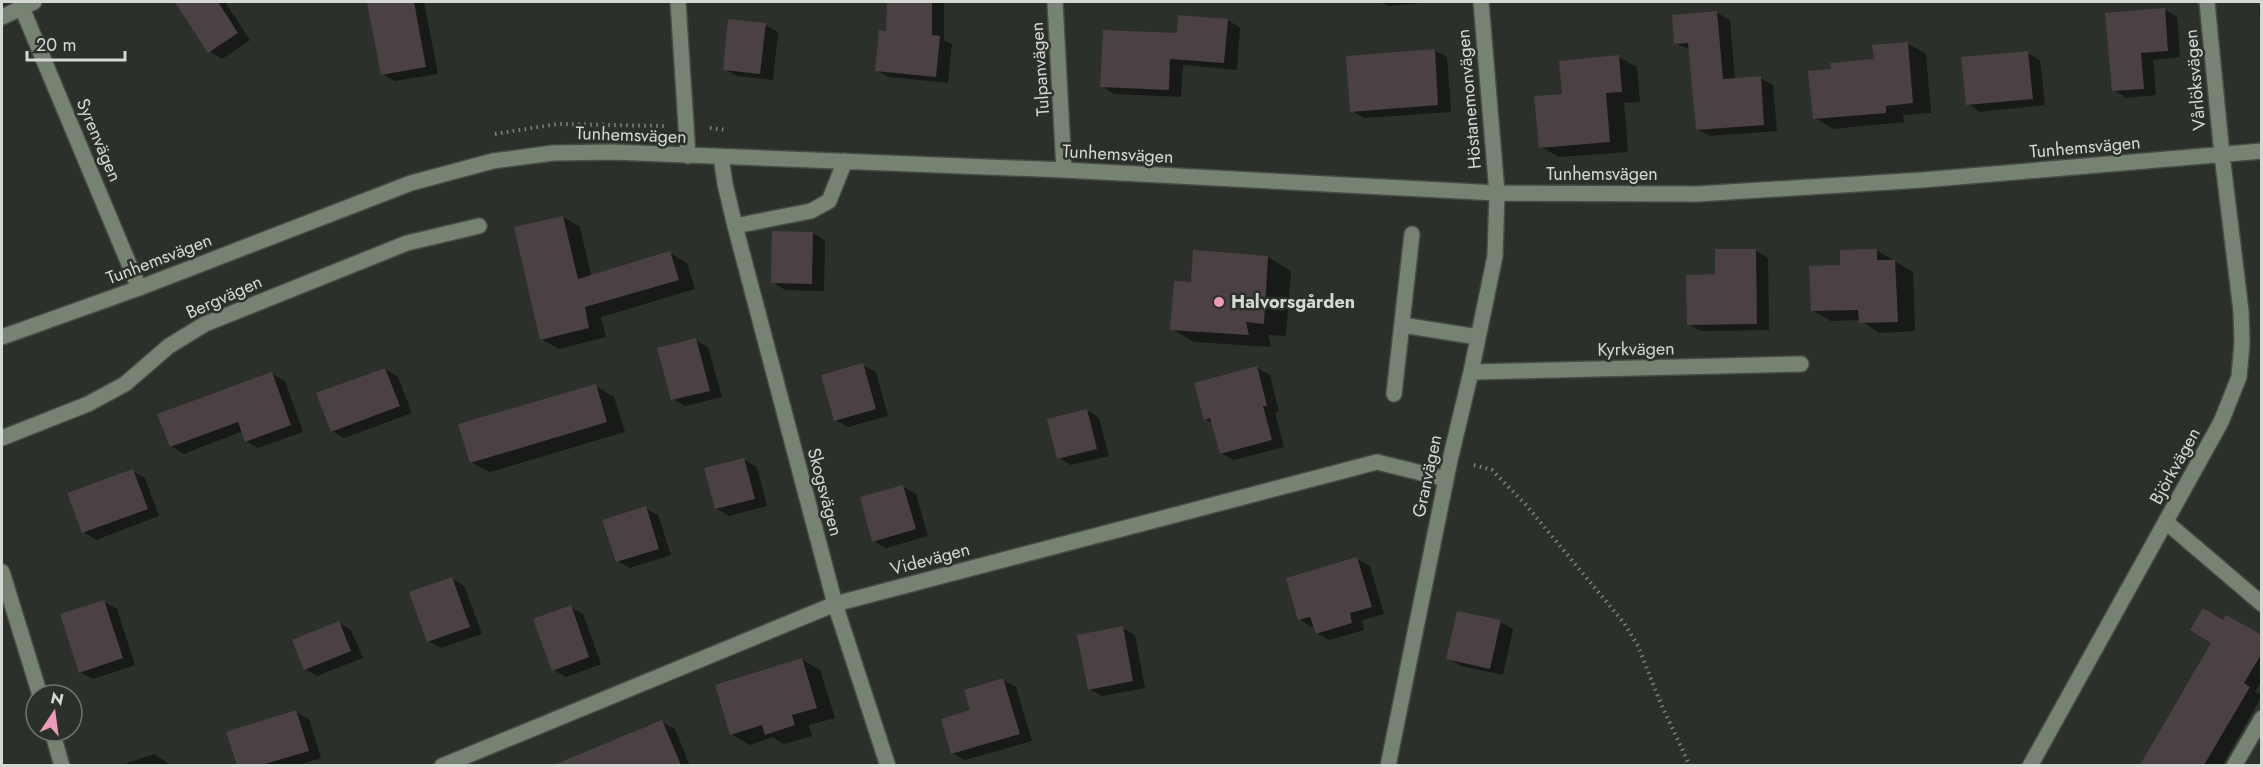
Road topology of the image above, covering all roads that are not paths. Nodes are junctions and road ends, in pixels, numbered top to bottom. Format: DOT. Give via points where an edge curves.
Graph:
graph roads {
  1 [pos="678,2"];
  2 [pos="1055,2"];
  3 [pos="1481,2"];
  4 [pos="2207,2"];
  5 [pos="28,5"];
  6 [pos="2,17"];
  7 [pos="2262,151"];
  8 [pos="2222,155"];
  9 [pos="688,156"];
  10 [pos="721,157"];
  11 [pos="845,162"];
  12 [pos="1064,170"];
  13 [pos="1497,193"];
  14 [pos="479,226"];
  15 [pos="735,226"];
  16 [pos="1412,234"];
  17 [pos="139,288"];
  18 [pos="1402,325"];
  19 [pos="1478,337"];
  20 [pos="2,338"];
  21 [pos="1801,364"];
  22 [pos="1471,372"];
  23 [pos="1394,394"];
  24 [pos="2,438"];
  25 [pos="1446,479"];
  26 [pos="2166,522"];
  27 [pos="2,572"];
  28 [pos="835,604"];
  29 [pos="2262,604"];
  30 [pos="36,683"];
  31 [pos="2262,717"];
  32 [pos="56,743"];
  33 [pos="62,765"];
  34 [pos="442,765"];
  35 [pos="888,765"];
  36 [pos="1388,765"];
  37 [pos="2030,765"];
  38 [pos="2234,765"];
  1 -- 9 [label="street"];
  2 -- 12 [label="street, Tulpanvägen"];
  3 -- 13 [label="street, Höstanemonvägen"];
  4 -- 8 [label="street, Vårlöksvägen"];
  5 -- 6 [label="street"];
  5 -- 17 [label="street, Syrenvägen"];
  7 -- 8 [label="street, Tunhemsvägen"];
  8 -- 13 [label="street, Tunhemsvägen" via="1697,194"];
  8 -- 26 [label="street, Björkvägen" via="2241,311 2239,377 2221,422"];
  9 -- 10 [label="street, Tunhemsvägen"];
  9 -- 17 [label="street, Tunhemsvägen" via="553,153 493,161 411,183"];
  10 -- 11 [label="street, Tunhemsvägen"];
  10 -- 15 [label="street, Skogsvägen"];
  11 -- 12 [label="street, Tunhemsvägen"];
  11 -- 15 [label="street" via="829,201 811,211"];
  12 -- 13 [label="street, Tunhemsvägen"];
  13 -- 19 [label="street, Granvägen" via="1495,256"];
  14 -- 24 [label="street, Bergvägen" via="407,243 205,324 169,346 125,384 88,404"];
  15 -- 28 [label="street, Skogsvägen"];
  16 -- 18 [label="street"];
  17 -- 20 [label="street, Tunhemsvägen"];
  18 -- 19 [label="street"];
  18 -- 23 [label="street"];
  19 -- 22 [label="street, Granvägen"];
  21 -- 22 [label="street, Kyrkvägen"];
  22 -- 25 [label="street, Granvägen"];
  25 -- 28 [label="street, Videvägen" via="1377,462"];
  25 -- 36 [label="street, Granvägen"];
  26 -- 29 [label="street"];
  26 -- 37 [label="street, Björkvägen"];
  27 -- 30 [label="street"];
  28 -- 34 [label="street, Videvägen"];
  28 -- 35 [label="street, Skogsvägen"];
  31 -- 38 [label="street"];
  32 -- 33 [label="street"];
}
